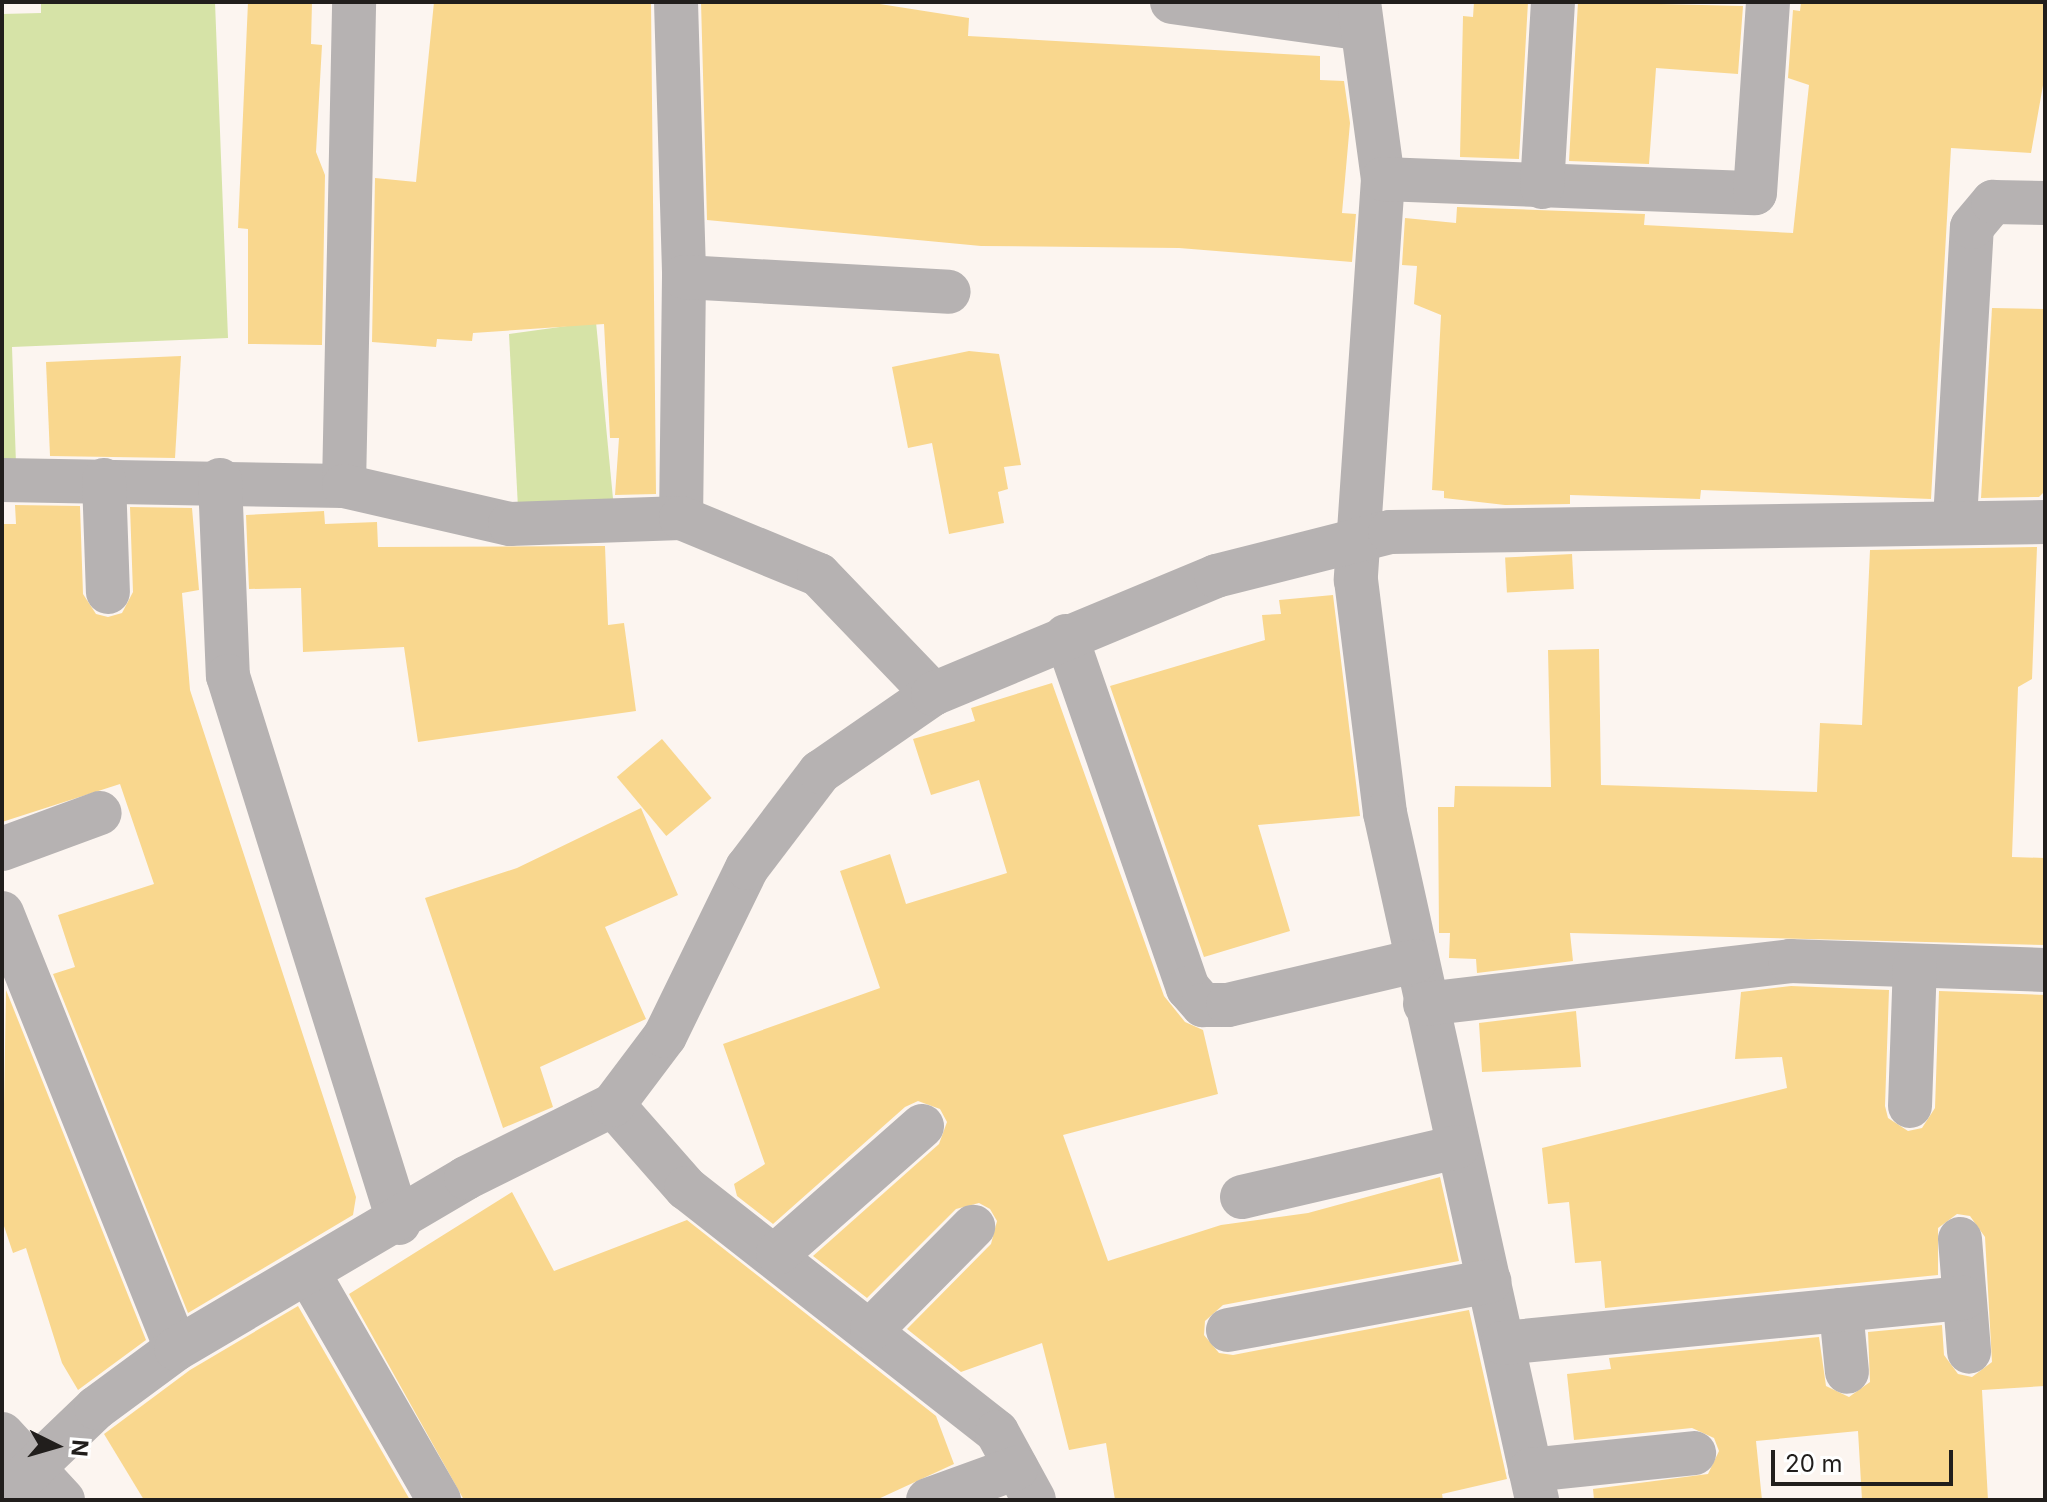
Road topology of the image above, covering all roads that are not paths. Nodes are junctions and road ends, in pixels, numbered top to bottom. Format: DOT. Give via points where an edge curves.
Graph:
graph roads {
  1 [pos="354,2"];
  2 [pos="676,2"];
  3 [pos="1172,2"];
  4 [pos="1553,2"];
  5 [pos="1768,2"];
  6 [pos="1358,15"];
  7 [pos="1383,179"];
  8 [pos="1542,187"];
  9 [pos="2045,203"];
  10 [pos="684,277"];
  11 [pos="949,292"];
  12 [pos="2,480"];
  13 [pos="104,480"];
  14 [pos="220,480"];
  15 [pos="344,486"];
  16 [pos="681,518"];
  17 [pos="1955,520"];
  18 [pos="2045,522"];
  19 [pos="1354,540"];
  20 [pos="108,592"];
  21 [pos="1066,636"];
  22 [pos="933,694"];
  23 [pos="100,813"];
  24 [pos="2,849"];
  25 [pos="2,913"];
  26 [pos="1415,961"];
  27 [pos="1915,966"];
  28 [pos="2045,970"];
  29 [pos="1425,1004"];
  30 [pos="613,1105"];
  31 [pos="1910,1106"];
  32 [pos="922,1126"];
  33 [pos="1457,1147"];
  34 [pos="1242,1197"];
  35 [pos="399,1223"];
  36 [pos="973,1227"];
  37 [pos="1960,1239"];
  38 [pos="778,1253"];
  39 [pos="309,1274"];
  40 [pos="1489,1281"];
  41 [pos="1964,1298"];
  42 [pos="1841,1310"];
  43 [pos="872,1329"];
  44 [pos="1228,1330"];
  45 [pos="1503,1343"];
  46 [pos="176,1349"];
  47 [pos="1969,1352"];
  48 [pos="1847,1372"];
  49 [pos="2,1434"];
  50 [pos="1694,1453"];
  51 [pos="33,1467"];
  52 [pos="1025,1484"];
  53 [pos="1533,1485"];
  54 [pos="2,1498"];
  55 [pos="63,1500"];
  56 [pos="439,1500"];
  57 [pos="928,1500"];
  1 -- 15 [label="street"];
  2 -- 10 [label="street"];
  3 -- 6 [label="street"];
  4 -- 8 [label="street"];
  5 -- 8 [label="street" via="1755,193"];
  6 -- 7 [label="street"];
  7 -- 8 [label="street"];
  7 -- 19 [label="street"];
  9 -- 17 [label="street" via="1993,202 1972,227"];
  10 -- 11 [label="street"];
  10 -- 16 [label="street"];
  12 -- 13 [label="street"];
  13 -- 14 [label="street"];
  13 -- 20 [label="street"];
  14 -- 15 [label="street"];
  14 -- 35 [label="street" via="228,676"];
  15 -- 16 [label="street" via="510,524"];
  16 -- 22 [label="street" via="819,575"];
  17 -- 18 [label="street"];
  17 -- 19 [label="street" via="1390,532"];
  19 -- 21 [label="street" via="1216,576"];
  19 -- 26 [label="street" via="1385,813"];
  21 -- 22 [label="street"];
  21 -- 26 [label="street" via="1188,988 1203,1005 1228,1005"];
  22 -- 30 [label="street" via="820,772 747,868 665,1036"];
  23 -- 24 [label="street"];
  25 -- 46 [label="street"];
  26 -- 29 [label="street"];
  27 -- 28 [label="street"];
  27 -- 29 [label="street" via="1790,961"];
  27 -- 31 [label="street"];
  29 -- 33 [label="street"];
  30 -- 35 [label="street" via="466,1178"];
  30 -- 38 [label="street" via="686,1188"];
  32 -- 38 [label="street"];
  33 -- 34 [label="street"];
  33 -- 40 [label="street"];
  35 -- 39 [label="street"];
  36 -- 43 [label="street"];
  37 -- 41 [label="street"];
  38 -- 43 [label="street"];
  39 -- 46 [label="street"];
  39 -- 56 [label="street"];
  40 -- 44 [label="street"];
  40 -- 45 [label="street"];
  41 -- 42 [label="street"];
  41 -- 47 [label="street"];
  42 -- 45 [label="street"];
  42 -- 48 [label="street"];
  43 -- 52 [label="street" via="997,1432"];
  45 -- 53 [label="street"];
  46 -- 51 [label="street"];
  49 -- 51 [label="street"];
  50 -- 53 [label="street"];
  51 -- 54 [label="street"];
  51 -- 55 [label="street"];
  52 -- 57 [label="street"];
}
